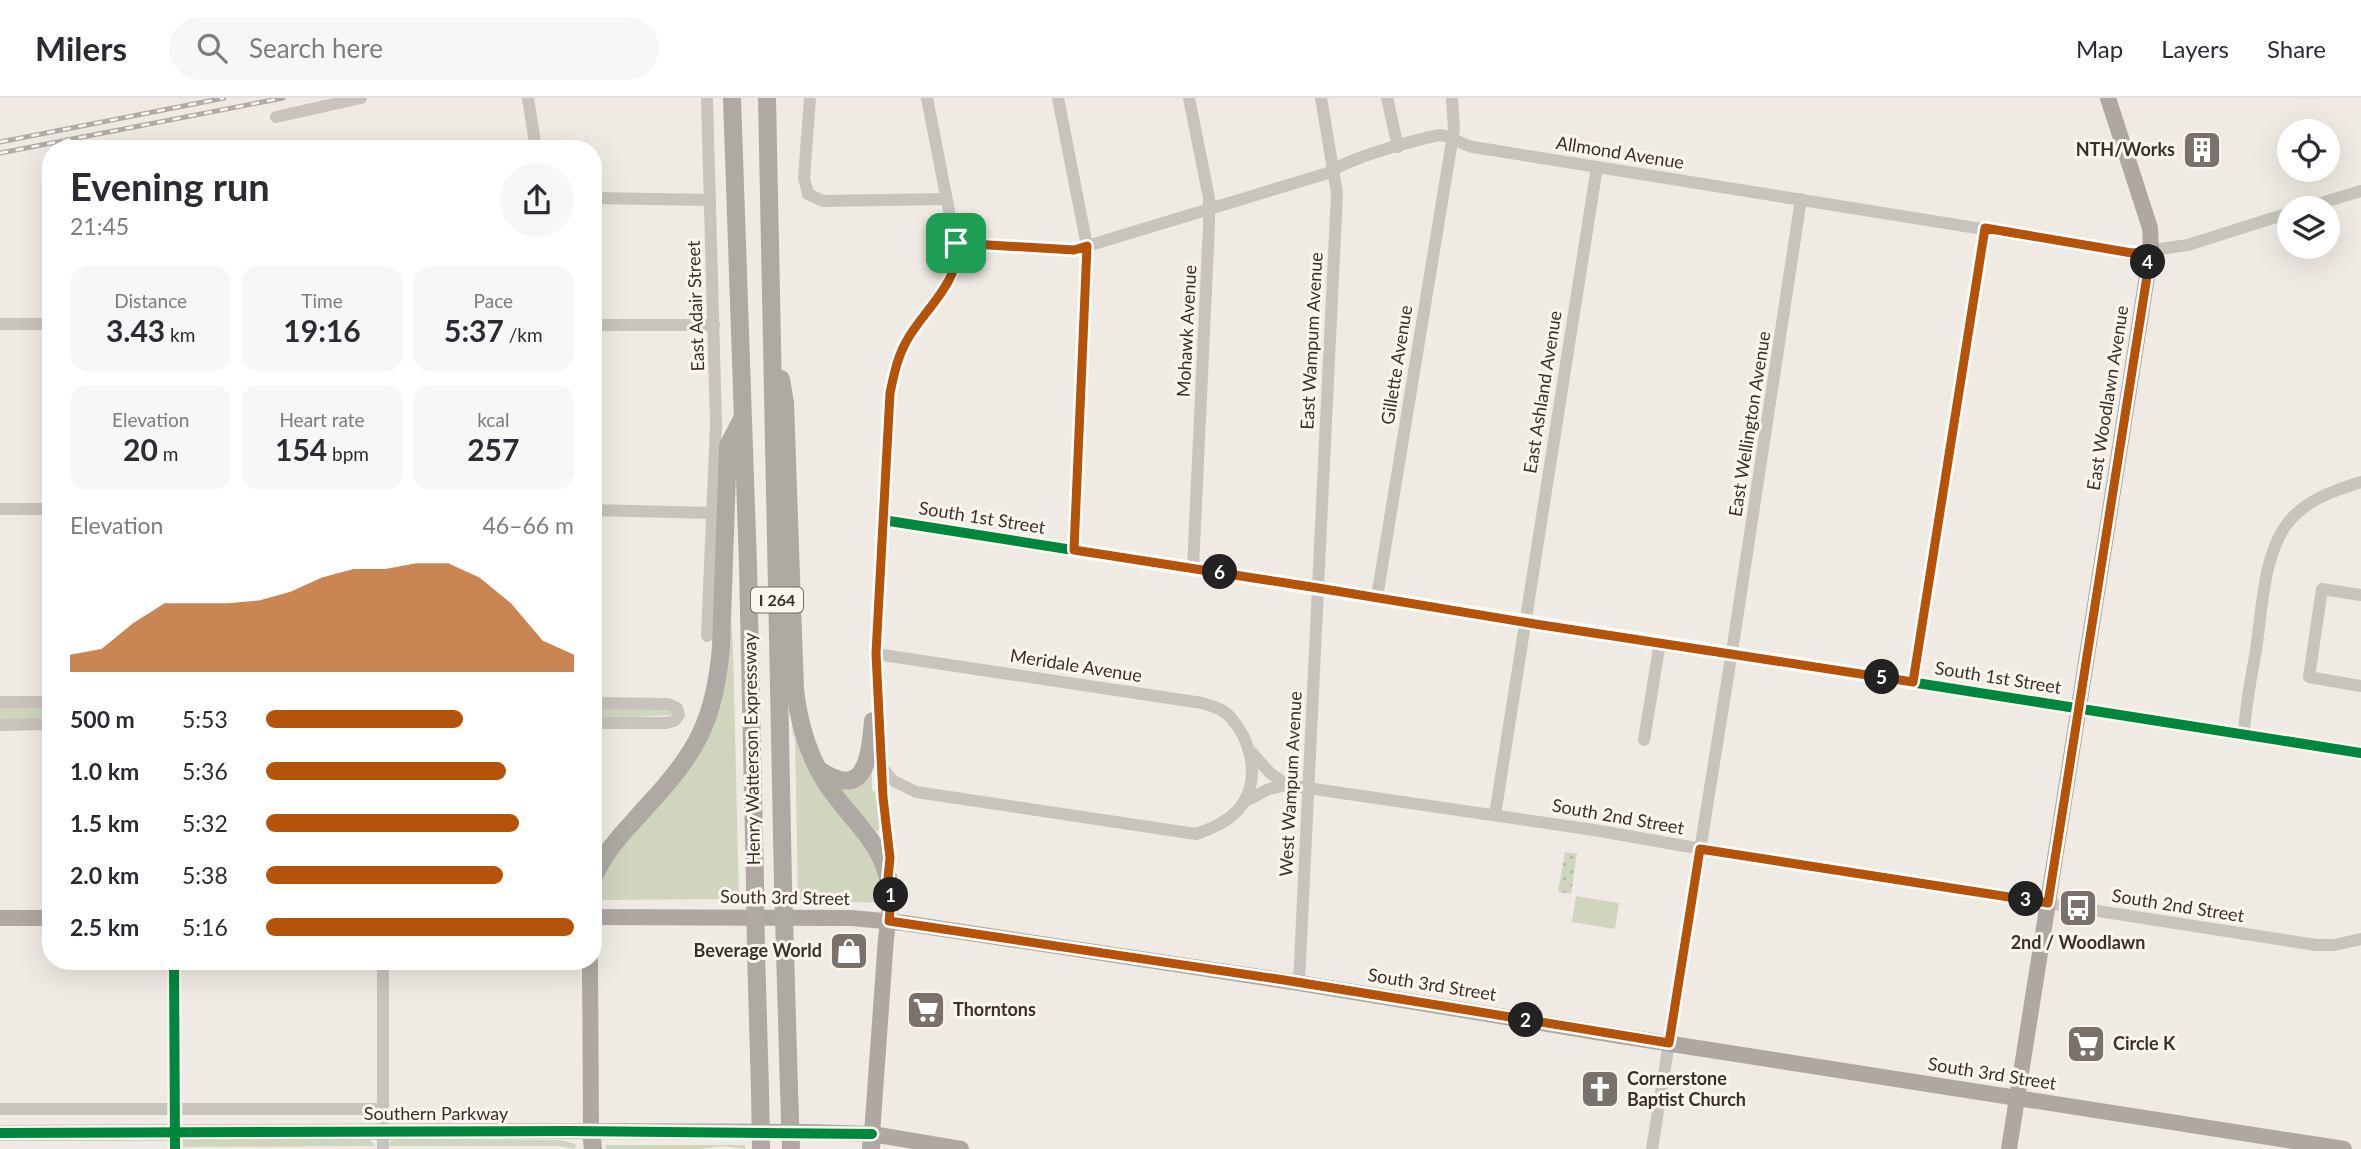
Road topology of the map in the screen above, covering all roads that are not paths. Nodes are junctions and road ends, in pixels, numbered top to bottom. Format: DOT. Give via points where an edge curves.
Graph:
graph roads {
  1 [pos="361,98"];
  2 [pos="528,98"];
  3 [pos="707,98"];
  4 [pos="732,98"];
  5 [pos="767,98"];
  6 [pos="810,98"];
  7 [pos="927,98"];
  8 [pos="1058,98"];
  9 [pos="1189,98"];
  10 [pos="1321,98"];
  11 [pos="1387,98"];
  12 [pos="1452,98"];
  13 [pos="2108,98"];
  14 [pos="276,117"];
  15 [pos="1452,138"];
  16 [pos="535,140"];
  17 [pos="1398,147"];
  18 [pos="1597,167"];
  19 [pos="1334,169"];
  20 [pos="2361,191"];
  21 [pos="2340,197"];
  22 [pos="602,198"];
  23 [pos="946,199"];
  24 [pos="1801,199"];
  25 [pos="710,200"];
  26 [pos="1209,210"];
  27 [pos="2277,217"];
  28 [pos="1985,228"];
  29 [pos="956,243"];
  30 [pos="1087,246"];
  31 [pos="2151,251"];
  32 [pos="772,317"];
  33 [pos="0,324"];
  34 [pos="42,324"];
  35 [pos="602,325"];
  36 [pos="714,325"];
  37 [pos="743,416"];
  38 [pos="2361,482"];
  39 [pos="0,509"];
  40 [pos="42,509"];
  41 [pos="602,510"];
  42 [pos="712,513"];
  43 [pos="883,520"];
  44 [pos="1074,550"];
  45 [pos="1193,568"];
  46 [pos="1318,588"];
  47 [pos="2361,596"];
  48 [pos="1377,597"];
  49 [pos="1524,622"];
  50 [pos="707,636"];
  51 [pos="1660,642"];
  52 [pos="876,653"];
  53 [pos="1731,653"];
  54 [pos="1913,682"];
  55 [pos="2361,686"];
  56 [pos="0,702"];
  57 [pos="42,702"];
  58 [pos="602,703"];
  59 [pos="2078,709"];
  60 [pos="873,721"];
  61 [pos="602,723"];
  62 [pos="42,724"];
  63 [pos="0,725"];
  64 [pos="2244,736"];
  65 [pos="1644,740"];
  66 [pos="1248,748"];
  67 [pos="2361,753"];
  68 [pos="881,766"];
  69 [pos="817,768"];
  70 [pos="1252,777"];
  71 [pos="1287,785"];
  72 [pos="1308,788"];
  73 [pos="882,789"];
  74 [pos="916,792"];
  75 [pos="1244,802"];
  76 [pos="1495,815"];
  77 [pos="1700,849"];
  78 [pos="602,862"];
  79 [pos="888,878"];
  80 [pos="2048,903"];
  81 [pos="602,917"];
  82 [pos="0,918"];
  83 [pos="42,918"];
  84 [pos="889,921"];
  85 [pos="2361,939"];
  86 [pos="174,970"];
  87 [pos="383,970"];
  88 [pos="590,970"];
  89 [pos="1299,983"];
  90 [pos="1669,1043"];
  91 [pos="2017,1097"];
  92 [pos="174,1108"];
  93 [pos="0,1109"];
  94 [pos="383,1109"];
  95 [pos="591,1131"];
  96 [pos="174,1132"];
  97 [pos="382,1132"];
  98 [pos="0,1133"];
  99 [pos="871,1142"];
  100 [pos="175,1149"];
  101 [pos="383,1149"];
  102 [pos="591,1149"];
  103 [pos="761,1149"];
  104 [pos="790,1149"];
  105 [pos="961,1149"];
  106 [pos="1652,1149"];
  107 [pos="2008,1149"];
  108 [pos="2344,1149"];
  1 -- 14 [label="street"];
  2 -- 16 [label="street"];
  3 -- 25 [label="street, East Adair Street"];
  4 -- 37 [label="highway, Henry Watterson Expressway / I 264"];
  5 -- 32 [label="highway, Henry Watterson Expressway / I 264"];
  6 -- 23 [label="street" via="804,178 808,194 823,201"];
  7 -- 23 [label="street"];
  8 -- 30 [label="street"];
  9 -- 26 [label="street, Mohawk Avenue"];
  10 -- 19 [label="street, East Wampum Avenue"];
  11 -- 17 [label="street"];
  12 -- 15 [label="street, Gillette Avenue"];
  13 -- 31 [label="main road, East Woodlawn Avenue" via="2150,228"];
  15 -- 17 [label="street, Allmond Avenue" via="1436,136"];
  15 -- 18 [label="street, Allmond Avenue" via="1465,146"];
  15 -- 48 [label="street, Gillette Avenue"];
  17 -- 19 [label="street, Allmond Avenue"];
  18 -- 24 [label="street, Allmond Avenue"];
  18 -- 49 [label="street, East Ashland Avenue"];
  19 -- 26 [label="street, Allmond Avenue"];
  19 -- 46 [label="street, East Wampum Avenue" via="1337,193"];
  20 -- 21 [label="street"];
  22 -- 25 [label="street"];
  23 -- 29 [label="street"];
  24 -- 28 [label="street, Allmond Avenue"];
  24 -- 53 [label="street, East Wellington Avenue"];
  25 -- 36 [label="street, East Adair Street"];
  26 -- 30 [label="street, Allmond Avenue"];
  26 -- 45 [label="street, Mohawk Avenue"];
  27 -- 31 [label="street, Allmond Avenue" via="2188,245"];
  28 -- 31 [label="street, Allmond Avenue" via="2132,253"];
  28 -- 54 [label="street"];
  29 -- 30 [label="street, Allmond Avenue" via="1074,250"];
  29 -- 43 [label="street" via="954,271 914,329 895,368 888,410"];
  30 -- 44 [label="street"];
  31 -- 59 [label="main road, East Woodlawn Avenue"];
  32 -- 69 [label="highway" via="785,403 795,690 800,724"];
  32 -- 104 [label="highway, Henry Watterson Expressway / I 264, bridge"];
  33 -- 34 [label="street"];
  35 -- 36 [label="street"];
  36 -- 42 [label="street, East Adair Street"];
  37 -- 78 [label="highway" via="728,446 721,647 712,708 683,766"];
  37 -- 103 [label="highway, Henry Watterson Expressway / I 264, bridge"];
  38 -- 64 [label="street" via="2320,497 2299,511 2275,545"];
  39 -- 40 [label="street"];
  41 -- 42 [label="street"];
  42 -- 50 [label="street, East Adair Street"];
  43 -- 44 [label="street, South 1st Street"];
  43 -- 52 [label="street"];
  44 -- 45 [label="street, South 1st Street"];
  45 -- 46 [label="street, South 1st Street"];
  46 -- 48 [label="street, South 1st Street"];
  46 -- 72 [label="street, West Wampum Avenue"];
  47 -- 55 [label="street" via="2322,590 2309,677"];
  48 -- 49 [label="street, South 1st Street"];
  49 -- 51 [label="street, South 1st Street"];
  49 -- 76 [label="street, East Ashland Avenue"];
  51 -- 53 [label="street, South 1st Street"];
  51 -- 65 [label="street"];
  52 -- 60 [label="street"];
  52 -- 66 [label="street, Meridale Avenue" via="1202,703 1232,718"];
  52 -- 68 [label="street"];
  53 -- 54 [label="street, South 1st Street"];
  53 -- 77 [label="street, East Wellington Avenue"];
  54 -- 59 [label="street, South 1st Street"];
  56 -- 57 [label="street"];
  58 -- 61 [label="street" via="668,704 677,708 678,715 666,723"];
  59 -- 64 [label="street, South 1st Street"];
  59 -- 80 [label="main road, East Woodlawn Avenue"];
  60 -- 69 [label="highway" via="870,756 861,774 837,779"];
  60 -- 73 [label="street" via="876,783"];
  62 -- 63 [label="street"];
  64 -- 67 [label="street, South 1st Street"];
  66 -- 70 [label="street, Meridale Avenue"];
  66 -- 71 [label="street, Meridale Avenue"];
  68 -- 73 [label="street"];
  68 -- 74 [label="street, South 2nd Street" via="892,780"];
  69 -- 79 [label="highway" via="876,845"];
  70 -- 75 [label="street, South 2nd Street"];
  71 -- 72 [label="street, South 2nd Street"];
  71 -- 75 [label="street, South 2nd Street"];
  72 -- 76 [label="street, South 2nd Street"];
  72 -- 89 [label="street, West Wampum Avenue"];
  73 -- 74 [label="street, South 2nd Street"];
  73 -- 79 [label="street"];
  74 -- 75 [label="street, South 2nd Street" via="1196,834 1222,824"];
  76 -- 77 [label="street, South 2nd Street"];
  77 -- 80 [label="street, South 2nd Street"];
  77 -- 90 [label="street, East Wellington Avenue"];
  79 -- 84 [label="main road"];
  80 -- 85 [label="street, South 2nd Street" via="2316,945"];
  80 -- 91 [label="main road, East Woodlawn Avenue"];
  81 -- 84 [label="main road, South 3rd Street"];
  82 -- 83 [label="main road"];
  84 -- 89 [label="main road, South 3rd Street"];
  84 -- 99 [label="main road"];
  86 -- 92 [label="street"];
  87 -- 94 [label="street"];
  88 -- 95 [label="main road"];
  89 -- 90 [label="main road, South 3rd Street"];
  90 -- 91 [label="main road, South 3rd Street"];
  90 -- 106 [label="street, East Wellington Avenue"];
  91 -- 107 [label="main road, East Woodlawn Avenue"];
  91 -- 108 [label="main road, South 3rd Street"];
  92 -- 93 [label="street"];
  92 -- 94 [label="street"];
  92 -- 96 [label="street"];
  94 -- 97 [label="street"];
  95 -- 97 [label="main road, Southern Parkway"];
  95 -- 99 [label="main road, Southern Parkway"];
  95 -- 102 [label="highway"];
  96 -- 97 [label="main road, Southern Parkway"];
  96 -- 98 [label="main road, Southern Parkway"];
  96 -- 100 [label="street"];
  97 -- 101 [label="street"];
  99 -- 105 [label="main road, Southern Parkway"];
}
